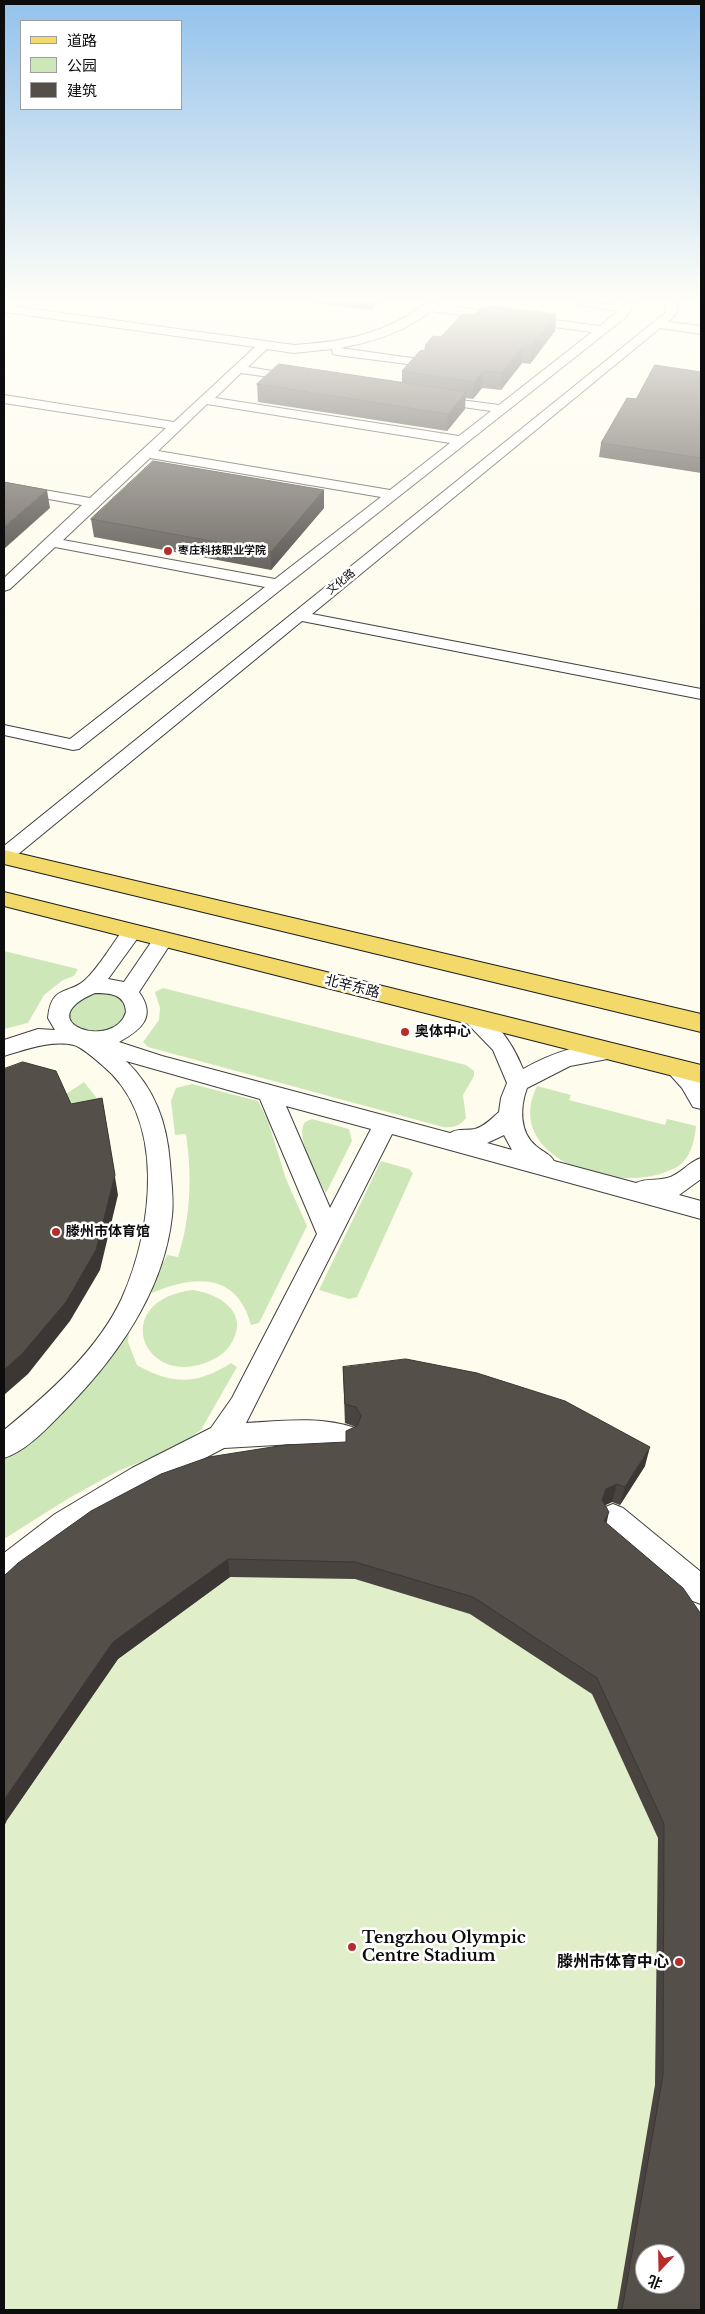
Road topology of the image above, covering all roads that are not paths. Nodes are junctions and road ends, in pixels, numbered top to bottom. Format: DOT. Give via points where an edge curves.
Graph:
graph roads {
  1 [pos="81,411"];
  2 [pos="192,411"];
  3 [pos="273,411"];
  4 [pos="500,411"];
  5 [pos="550,411"];
  6 [pos="176,426"];
  7 [pos="463,441"];
  8 [pos="147,453"];
  9 [pos="4,487"];
  10 [pos="394,495"];
  11 [pos="94,503"];
  12 [pos="51,542"];
  13 [pos="4,586"];
  14 [pos="279,586"];
  15 [pos="299,616"];
  16 [pos="701,694"];
  17 [pos="4,730"];
  18 [pos="4,857"];
  19 [pos="4,899"];
  20 [pos="132,932"];
  21 [pos="163,940"];
  22 [pos="92,986"];
  23 [pos="128,992"];
  24 [pos="58,1014"];
  25 [pos="473,1018"];
  26 [pos="701,1023"];
  27 [pos="133,1024"];
  28 [pos="38,1037"];
  29 [pos="80,1038"];
  30 [pos="4,1048"];
  31 [pos="610,1052"];
  32 [pos="158,1063"];
  33 [pos="675,1068"];
  34 [pos="701,1074"];
  35 [pos="518,1083"];
  36 [pos="269,1092"];
  37 [pos="701,1101"];
  38 [pos="510,1115"];
  39 [pos="385,1124"];
  40 [pos="428,1134"];
  41 [pos="701,1167"];
  42 [pos="570,1173"];
  43 [pos="630,1190"];
  44 [pos="701,1210"];
  45 [pos="328,1232"];
  46 [pos="220,1436"];
  47 [pos="346,1436"];
  48 [pos="4,1446"];
  49 [pos="613,1517"];
  50 [pos="4,1570"];
  51 [pos="701,1590"];
  1 -- 6 [label="street"];
  2 -- 6 [label="street"];
  3 -- 7 [label="street"];
  4 -- 7 [label="street"];
  5 -- 15 [label="street, 文化路"];
  6 -- 8 [label="street"];
  7 -- 10 [label="street"];
  8 -- 10 [label="street"];
  8 -- 11 [label="street"];
  9 -- 11 [label="street"];
  10 -- 14 [label="street"];
  11 -- 12 [label="street"];
  12 -- 13 [label="street"];
  12 -- 14 [label="street"];
  14 -- 17 [label="street" via="74,745"];
  15 -- 16 [label="street"];
  15 -- 18 [label="street, 文化路"];
  18 -- 26 [label="main road"];
  19 -- 20 [label="main road, 北辛东路"];
  20 -- 21 [label="main road, 北辛东路"];
  20 -- 22 [label="street"];
  21 -- 23 [label="street"];
  21 -- 25 [label="main road, 北辛东路"];
  22 -- 23 [label="street"];
  22 -- 24 [label="street" via="69,996 61,1004"];
  23 -- 27 [label="street" via="138,1007"];
  24 -- 28 [label="street"];
  24 -- 29 [label="street" via="59,1023 65,1030"];
  25 -- 31 [label="main road, 北辛东路"];
  25 -- 35 [label="street" via="502,1046"];
  27 -- 29 [label="street" via="113,1037 100,1040"];
  27 -- 32 [label="street" via="130,1043"];
  28 -- 29 [label="street"];
  28 -- 30 [label="street"];
  29 -- 32 [label="street"];
  29 -- 48 [label="street" via="117,1063 137,1088 152,1121 159,1163 160,1219 144,1273 124,1318 93,1362 52,1407"];
  31 -- 33 [label="main road, 北辛东路"];
  31 -- 35 [label="street" via="580,1054 531,1074"];
  32 -- 36 [label="street"];
  33 -- 34 [label="main road, 北辛东路"];
  33 -- 37 [label="street" via="690,1082"];
  35 -- 38 [label="street"];
  36 -- 39 [label="street"];
  36 -- 45 [label="street"];
  38 -- 40 [label="street" via="494,1130 470,1140"];
  38 -- 42 [label="street" via="514,1135 527,1152"];
  39 -- 40 [label="street"];
  39 -- 45 [label="street"];
  40 -- 42 [label="street"];
  41 -- 43 [label="street" via="674,1187"];
  42 -- 43 [label="street"];
  43 -- 44 [label="street"];
  45 -- 46 [label="street" via="242,1406"];
  46 -- 47 [label="street" via="294,1432"];
  46 -- 50 [label="street" via="65,1523"];
  49 -- 51 [label="street"];
}
